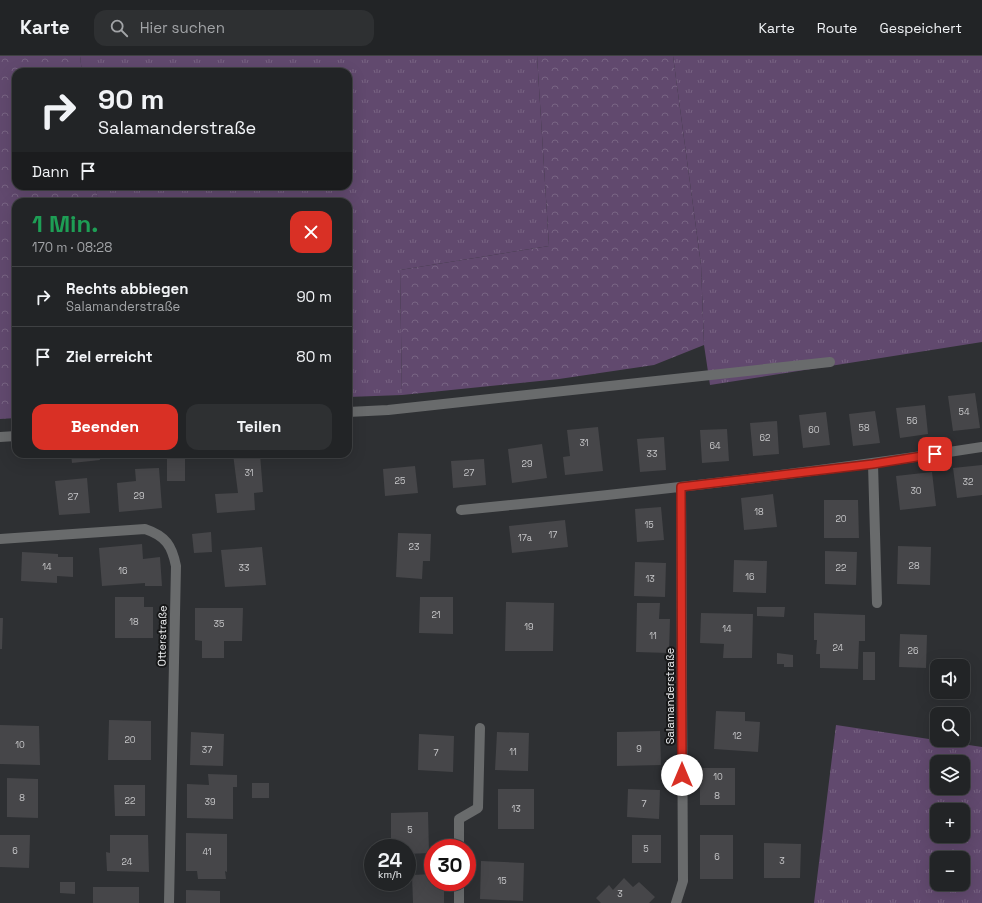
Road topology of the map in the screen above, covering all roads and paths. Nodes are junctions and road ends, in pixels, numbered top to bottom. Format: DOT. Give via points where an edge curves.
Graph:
graph roads {
  1 [pos="830,362"];
  2 [pos="352,412"];
  3 [pos="12,436"];
  4 [pos="0,437"];
  5 [pos="982,447"];
  6 [pos="873,464"];
  7 [pos="681,487"];
  8 [pos="461,510"];
  9 [pos="0,539"];
  10 [pos="877,603"];
  11 [pos="480,728"];
  12 [pos="459,839"];
  13 [pos="459,891"];
  14 [pos="169,903"];
  15 [pos="458,903"];
  16 [pos="676,903"];
  1 -- 2 [label="street"];
  3 -- 4 [label="street"];
  5 -- 6 [label="street"];
  6 -- 7 [label="street"];
  6 -- 10 [label="street"];
  7 -- 8 [label="street"];
  7 -- 16 [label="street, Salamanderstraße" via="683,881"];
  9 -- 14 [label="street, Otterstraße" via="145,529 166,540 173,552 176,566"];
  11 -- 12 [label="street" via="478,808 459,819"];
  13 -- 15 [label="street"];
}
